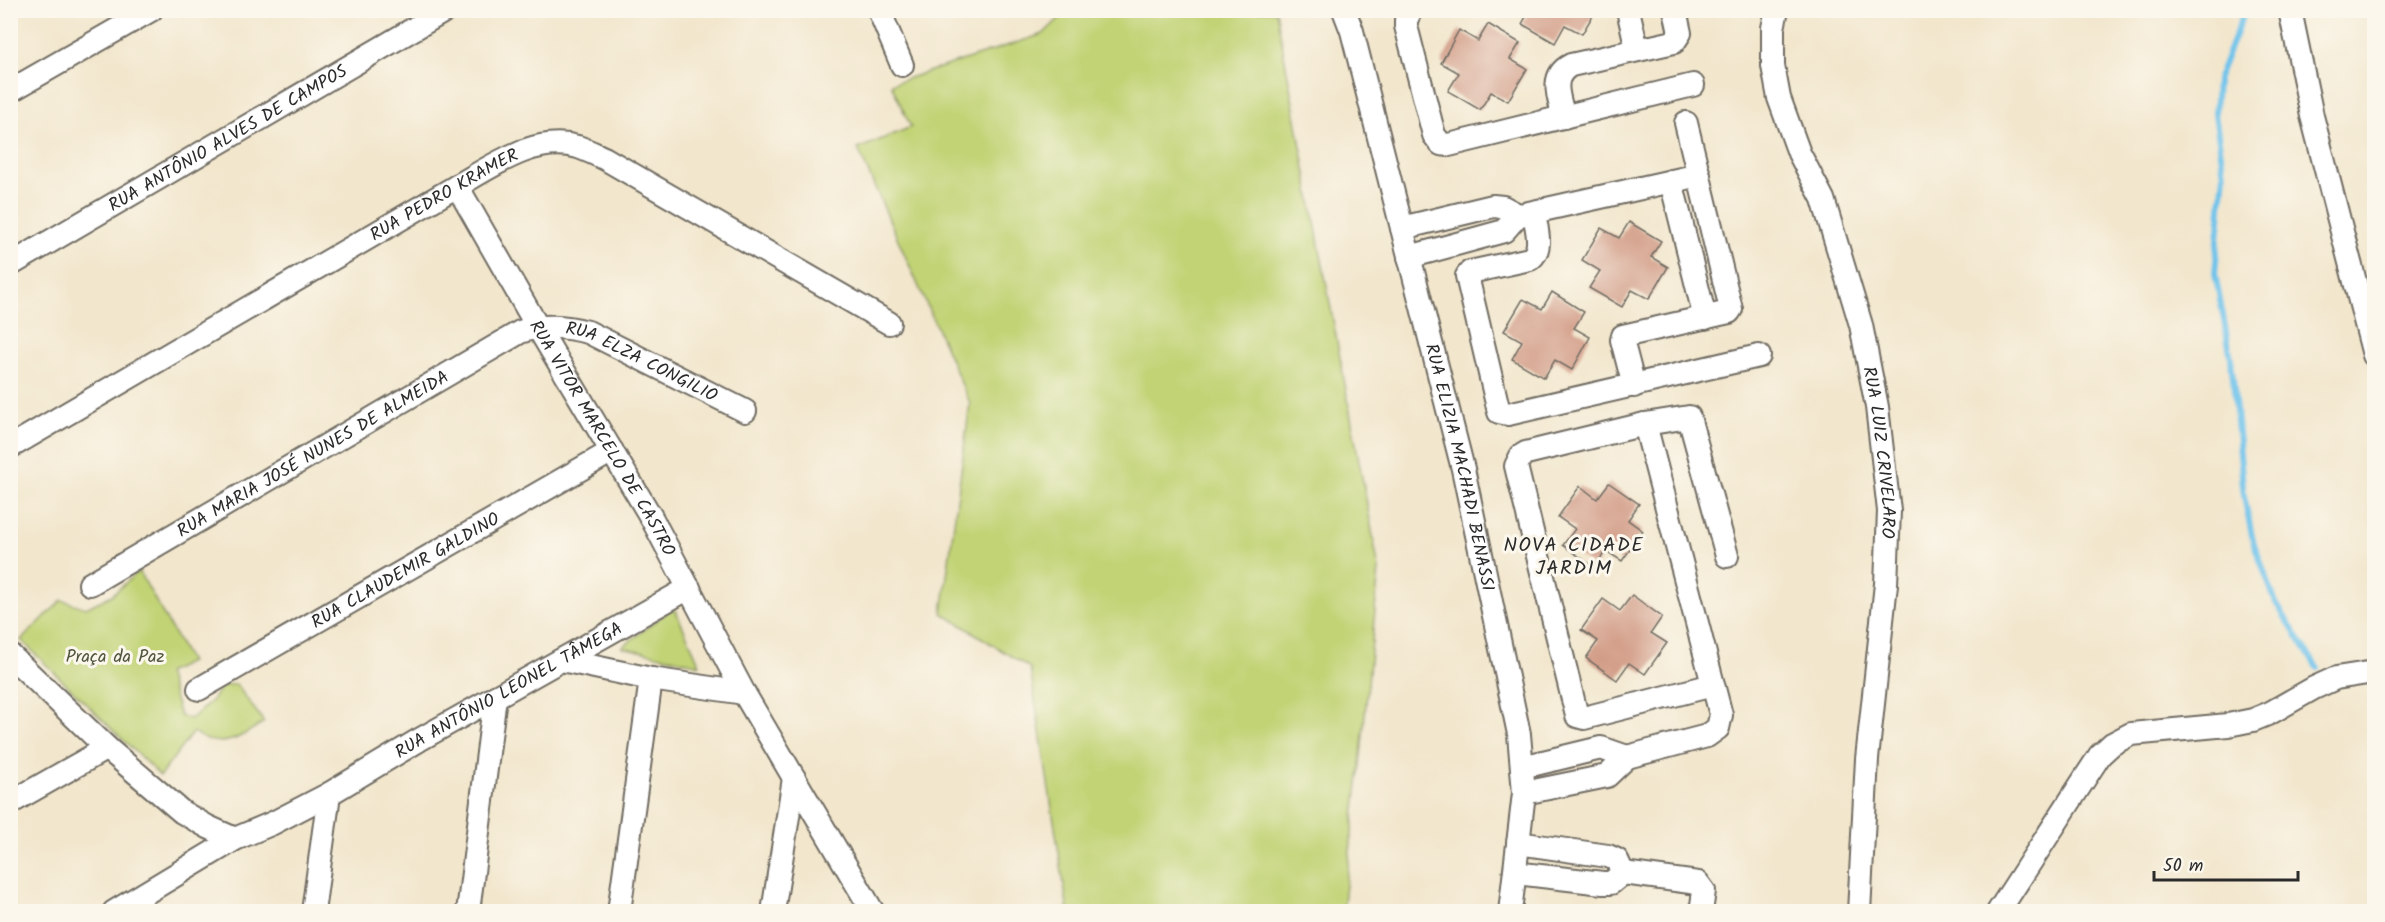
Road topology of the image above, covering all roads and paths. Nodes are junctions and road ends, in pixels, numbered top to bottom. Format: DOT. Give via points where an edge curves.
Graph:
graph roads {
  1 [pos="151,10"];
  2 [pos="446,10"];
  3 [pos="879,10"];
  4 [pos="1411,10"];
  5 [pos="1628,10"];
  6 [pos="1675,10"];
  7 [pos="1777,10"];
  8 [pos="2290,10"];
  9 [pos="1348,17"];
  10 [pos="1637,50"];
  11 [pos="902,65"];
  12 [pos="1693,85"];
  13 [pos="10,92"];
  14 [pos="1563,117"];
  15 [pos="1686,123"];
  16 [pos="1699,175"];
  17 [pos="1671,181"];
  18 [pos="457,186"];
  19 [pos="1466,213"];
  20 [pos="1526,214"];
  21 [pos="1402,228"];
  22 [pos="1472,238"];
  23 [pos="1409,257"];
  24 [pos="10,265"];
  25 [pos="1705,318"];
  26 [pos="889,323"];
  27 [pos="537,326"];
  28 [pos="2374,355"];
  29 [pos="1759,356"];
  30 [pos="1634,386"];
  31 [pos="745,411"];
  32 [pos="1645,424"];
  33 [pos="10,447"];
  34 [pos="612,452"];
  35 [pos="1727,556"];
  36 [pos="90,584"];
  37 [pos="689,588"];
  38 [pos="10,655"];
  39 [pos="562,660"];
  40 [pos="2374,672"];
  41 [pos="651,679"];
  42 [pos="1713,685"];
  43 [pos="199,689"];
  44 [pos="744,693"];
  45 [pos="495,697"];
  46 [pos="107,748"];
  47 [pos="1575,754"];
  48 [pos="1627,757"];
  49 [pos="1522,765"];
  50 [pos="794,778"];
  51 [pos="1582,782"];
  52 [pos="329,794"];
  53 [pos="1524,794"];
  54 [pos="10,802"];
  55 [pos="235,839"];
  56 [pos="1518,843"];
  57 [pos="1574,852"];
  58 [pos="1515,873"];
  59 [pos="1623,873"];
  60 [pos="1570,879"];
  61 [pos="114,912"];
  62 [pos="313,912"];
  63 [pos="468,912"];
  64 [pos="619,912"];
  65 [pos="773,912"];
  66 [pos="873,912"];
  67 [pos="1510,912"];
  68 [pos="1701,912"];
  69 [pos="1859,912"];
  70 [pos="1998,912"];
  1 -- 13 [label="street"];
  2 -- 24 [label="street, RUA ANTÔNIO ALVES DE CAMPOS"];
  3 -- 11 [label="street"];
  4 -- 14 [label="street" via="1406,26 1434,135 1441,144"];
  5 -- 10 [label="street"];
  6 -- 10 [label="street" via="1680,29 1677,39"];
  7 -- 69 [label="street, RUA LUIZ CRIVELARO" via="1773,66 1779,98 1799,153 1823,199 1861,325 1877,407 1889,511 1886,584 1867,759"];
  8 -- 28 [label="street" via="2312,116"];
  9 -- 21 [label="street, RUA ELIZIA MACHADI BENASSI"];
  10 -- 14 [label="street" via="1566,68 1556,83"];
  12 -- 14 [label="street"];
  15 -- 16 [label="street"];
  16 -- 17 [label="street"];
  16 -- 25 [label="street" via="1731,307 1729,312"];
  17 -- 20 [label="street"];
  17 -- 25 [label="street"];
  18 -- 26 [label="street, RUA PEDRO KRAMER" via="514,154 552,145 577,147 604,158"];
  18 -- 27 [label="street, RUA VITOR MARCELO DE CASTRO"];
  18 -- 33 [label="street, RUA PEDRO KRAMER"];
  19 -- 20 [label="street" via="1499,207"];
  19 -- 21 [label="street"];
  19 -- 22 [label="street"];
  20 -- 22 [label="street" via="1504,231"];
  20 -- 30 [label="street" via="1539,247 1535,256 1467,276 1497,409 1508,414"];
  21 -- 23 [label="street, RUA ELIZIA MACHADI BENASSI"];
  22 -- 23 [label="street"];
  23 -- 49 [label="street, RUA ELIZIA MACHADI BENASSI" via="1462,469 1519,734"];
  25 -- 30 [label="street" via="1623,336"];
  27 -- 31 [label="street, RUA ELZA CONGILIO" via="588,332"];
  27 -- 34 [label="street, RUA VITOR MARCELO DE CASTRO"];
  27 -- 36 [label="street, RUA MARIA JOSÉ NUNES DE ALMEIDA" via="520,332"];
  29 -- 30 [label="street"];
  32 -- 35 [label="street" via="1682,416 1690,418"];
  32 -- 42 [label="street"];
  32 -- 42 [label="street" via="1526,453 1516,466 1576,713 1584,718"];
  34 -- 37 [label="street, RUA VITOR MARCELO DE CASTRO"];
  34 -- 43 [label="street, RUA CLAUDEMIR GALDINO"];
  37 -- 39 [label="street, RUA ANTÔNIO LEONEL TÂMEGA"];
  37 -- 44 [label="street, RUA VITOR MARCELO DE CASTRO"];
  38 -- 46 [label="street"];
  39 -- 41 [label="street"];
  39 -- 45 [label="street, RUA ANTÔNIO LEONEL TÂMEGA"];
  40 -- 70 [label="street" via="2337,678 2253,720 2140,732 2112,744 2100,755"];
  41 -- 44 [label="street"];
  41 -- 64 [label="street"];
  42 -- 48 [label="street" via="1721,715 1713,733"];
  44 -- 50 [label="street, RUA VITOR MARCELO DE CASTRO"];
  45 -- 52 [label="street, RUA ANTÔNIO LEONEL TÂMEGA"];
  45 -- 63 [label="street"];
  46 -- 54 [label="street"];
  46 -- 55 [label="street" via="182,812"];
  47 -- 48 [label="street" via="1606,749"];
  47 -- 49 [label="street"];
  47 -- 51 [label="street"];
  48 -- 51 [label="street" via="1611,774"];
  49 -- 53 [label="street, RUA ELIZIA MACHADI BENASSI"];
  50 -- 65 [label="street"];
  50 -- 66 [label="street, RUA VITOR MARCELO DE CASTRO"];
  51 -- 53 [label="street"];
  52 -- 55 [label="street, RUA ANTÔNIO LEONEL TÂMEGA"];
  52 -- 62 [label="street"];
  53 -- 56 [label="street, RUA ELIZIA MACHADI BENASSI"];
  55 -- 61 [label="street, RUA ANTÔNIO LEONEL TÂMEGA"];
  56 -- 57 [label="street"];
  56 -- 58 [label="street, RUA ELIZIA MACHADI BENASSI"];
  57 -- 59 [label="street" via="1612,857"];
  57 -- 60 [label="street"];
  58 -- 60 [label="street"];
  58 -- 67 [label="street, RUA ELIZIA MACHADI BENASSI"];
  59 -- 60 [label="street" via="1611,883"];
  59 -- 68 [label="street" via="1698,883 1704,891"];
}
